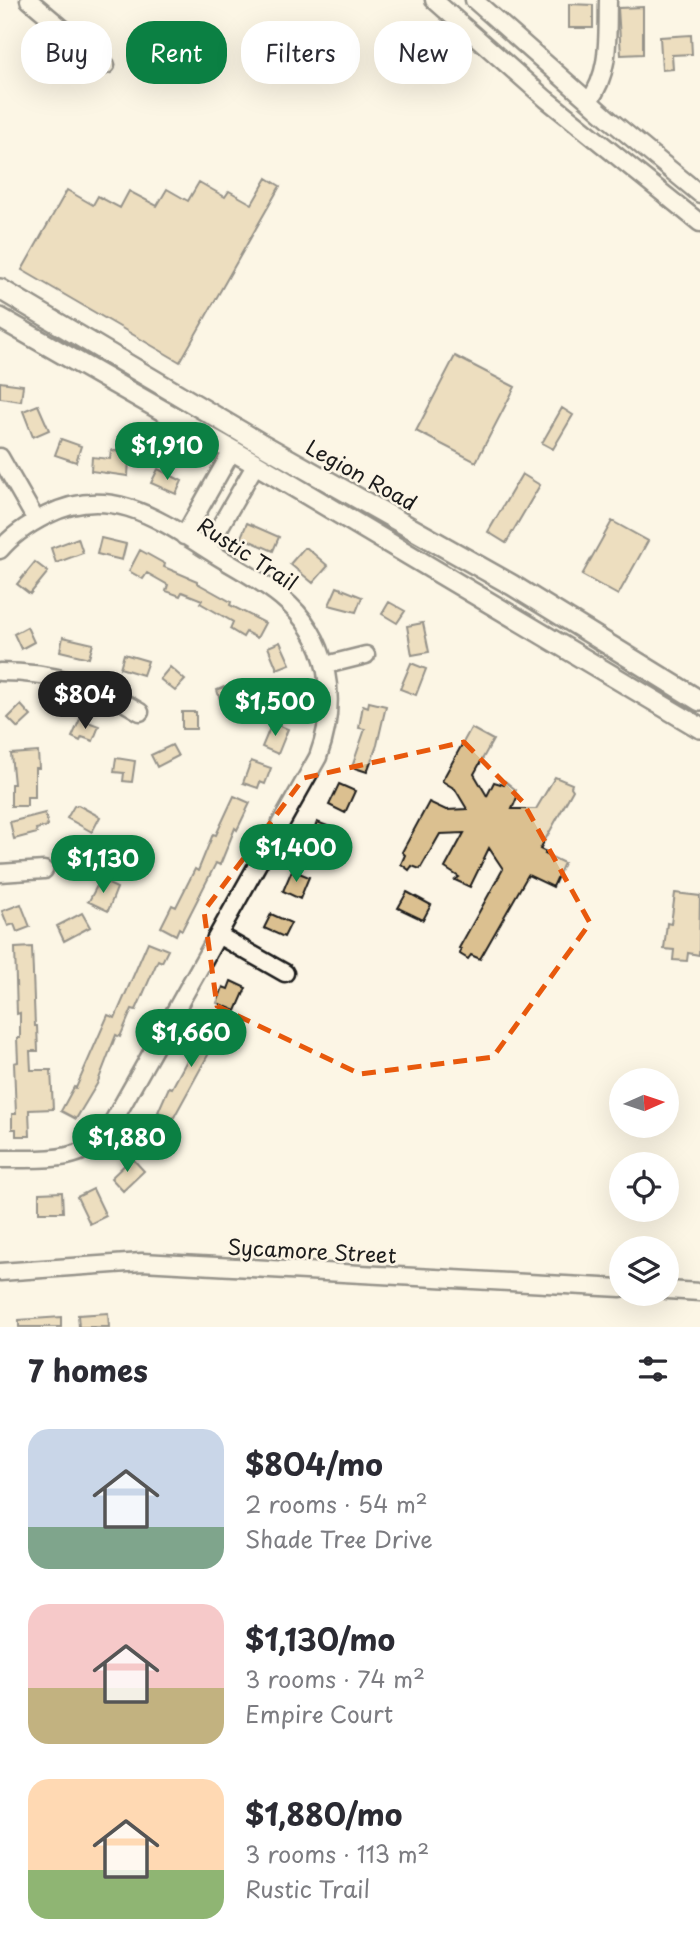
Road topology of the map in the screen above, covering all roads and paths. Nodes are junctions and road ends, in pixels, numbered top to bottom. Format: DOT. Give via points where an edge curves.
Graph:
graph roads {
  1 [pos="29,0"];
  2 [pos="434,0"];
  3 [pos="474,0"];
  4 [pos="608,0"];
  5 [pos="54,21"];
  6 [pos="589,101"];
  7 [pos="700,194"];
  8 [pos="700,223"];
  9 [pos="0,289"];
  10 [pos="0,318"];
  11 [pos="38,340"];
  12 [pos="235,428"];
  13 [pos="232,451"];
  14 [pos="0,457"];
  15 [pos="256,464"];
  16 [pos="356,497"];
  17 [pos="36,520"];
  18 [pos="184,536"];
  19 [pos="207,549"];
  20 [pos="0,550"];
  21 [pos="366,655"];
  22 [pos="326,665"];
  23 [pos="0,672"];
  24 [pos="700,701"];
  25 [pos="140,712"];
  26 [pos="700,728"];
  27 [pos="44,870"];
  28 [pos="0,873"];
  29 [pos="218,935"];
  30 [pos="285,973"];
  31 [pos="0,1159"];
  32 [pos="0,1272"];
  33 [pos="609,1287"];
  34 [pos="679,1291"];
  35 [pos="700,1292"];
  1 -- 5 [label="street"];
  2 -- 8 [label="street" via="546,99"];
  3 -- 6 [label="street"];
  4 -- 6 [label="street" via="604,72"];
  6 -- 7 [label="street"];
  9 -- 12 [label="main road, Legion Road"];
  10 -- 11 [label="main road"];
  11 -- 12 [label="main road" via="56,341 223,431"];
  11 -- 13 [label="main road"];
  12 -- 16 [label="main road, Legion Road"];
  13 -- 15 [label="main road"];
  13 -- 16 [label="main road" via="240,446 249,448 344,498"];
  13 -- 18 [label="street"];
  14 -- 17 [label="street"];
  15 -- 19 [label="street"];
  15 -- 26 [label="main road"];
  16 -- 24 [label="main road, Legion Road" via="512,585"];
  17 -- 18 [label="street, Rustic Trail" via="70,505 105,502 141,512"];
  17 -- 20 [label="street, Rustic Trail"];
  18 -- 19 [label="street, Rustic Trail"];
  19 -- 22 [label="street, Rustic Trail" via="284,598 307,625"];
  21 -- 22 [label="street"];
  22 -- 29 [label="street, Rustic Trail" via="330,712 318,757"];
  23 -- 25 [label="street" via="74,682 101,690"];
  27 -- 28 [label="street"];
  29 -- 30 [label="street"];
  29 -- 31 [label="street, Rustic Trail" via="106,1134 75,1156"];
  32 -- 33 [label="street, Sycamore Street" via="142,1262"];
  34 -- 35 [label="street"];
}
